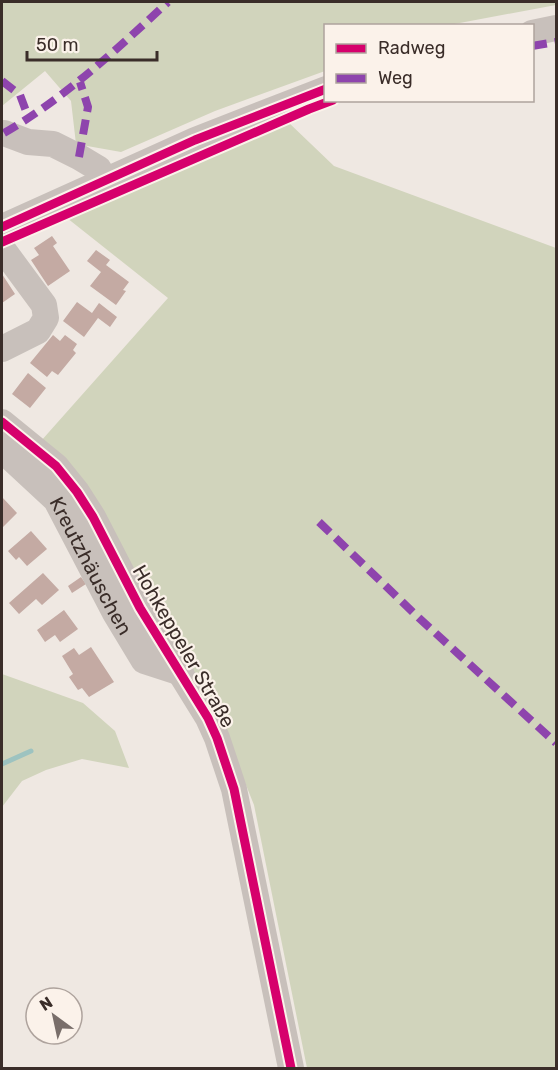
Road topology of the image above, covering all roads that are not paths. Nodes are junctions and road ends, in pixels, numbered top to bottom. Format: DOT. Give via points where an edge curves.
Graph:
graph roads {
  1 [pos="556,28"];
  2 [pos="534,33"];
  3 [pos="324,90"];
  4 [pos="4,133"];
  5 [pos="104,181"];
  6 [pos="2,227"];
  7 [pos="2,248"];
  8 [pos="2,349"];
  9 [pos="2,422"];
  10 [pos="2,450"];
  11 [pos="181,673"];
  12 [pos="291,1068"];
  1 -- 2 [label="street"];
  3 -- 5 [label="street"];
  4 -- 5 [label="street" via="28,142 53,144 99,169"];
  5 -- 6 [label="street"];
  7 -- 8 [label="street" via="44,305 46,318 38,331"];
  9 -- 11 [label="street, Hohkeppeler Straße" via="56,466 77,492 140,608"];
  10 -- 11 [label="street, Kreutzhäuschen" via="56,500 144,661"];
  11 -- 12 [label="street, Hohkeppeler Straße" via="208,718 234,789"];
}
